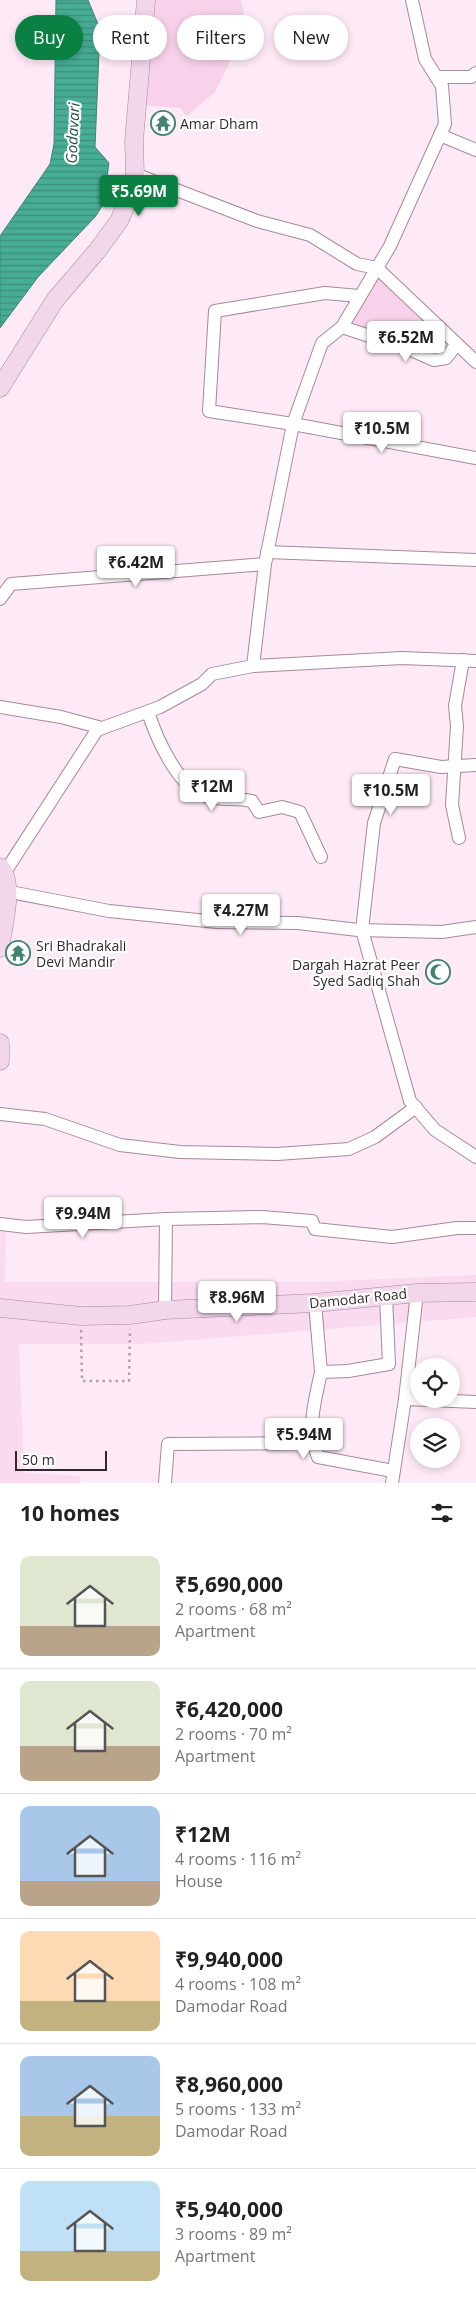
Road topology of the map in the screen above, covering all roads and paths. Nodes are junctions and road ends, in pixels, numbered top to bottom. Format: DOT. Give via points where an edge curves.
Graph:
graph roads {
  1 [pos="146,0"];
  2 [pos="412,0"];
  3 [pos="476,73"];
  4 [pos="436,77"];
  5 [pos="440,135"];
  6 [pos="476,150"];
  7 [pos="135,174"];
  8 [pos="377,268"];
  9 [pos="359,296"];
  10 [pos="342,327"];
  11 [pos="456,345"];
  12 [pos="476,362"];
  13 [pos="0,388"];
  14 [pos="293,424"];
  15 [pos="476,458"];
  16 [pos="266,558"];
  17 [pos="476,560"];
  18 [pos="0,599"];
  19 [pos="470,660"];
  20 [pos="253,666"];
  21 [pos="0,708"];
  22 [pos="148,712"];
  23 [pos="102,728"];
  24 [pos="454,766"];
  25 [pos="476,766"];
  26 [pos="459,838"];
  27 [pos="321,857"];
  28 [pos="2,869"];
  29 [pos="4,890"];
  30 [pos="476,927"];
  31 [pos="362,930"];
  32 [pos="0,948"];
  33 [pos="0,1043"];
  34 [pos="0,1061"];
  35 [pos="416,1107"];
  36 [pos="0,1114"];
  37 [pos="476,1157"];
  38 [pos="166,1219"];
  39 [pos="0,1224"];
  40 [pos="476,1228"];
  41 [pos="476,1292"];
  42 [pos="417,1293"];
  43 [pos="386,1296"];
  44 [pos="315,1303"];
  45 [pos="0,1308"];
  46 [pos="165,1310"];
  47 [pos="81,1316"];
  48 [pos="130,1316"];
  49 [pos="389,1364"];
  50 [pos="408,1369"];
  51 [pos="321,1372"];
  52 [pos="405,1399"];
  53 [pos="476,1402"];
  54 [pos="312,1443"];
  55 [pos="392,1477"];
  56 [pos="166,1483"];
  1 -- 7 [label="street" via="134,140"];
  2 -- 4 [label="street" via="425,59"];
  3 -- 4 [label="street" via="470,77"];
  4 -- 5 [label="street" via="442,86 445,124"];
  5 -- 6 [label="street"];
  5 -- 8 [label="street"];
  7 -- 8 [label="street" via="257,221 310,236 357,264"];
  7 -- 13 [label="street" via="119,221 55,300"];
  8 -- 9 [label="street"];
  8 -- 11 [label="street"];
  9 -- 10 [label="street"];
  9 -- 14 [label="street" via="325,293 216,311 209,411"];
  10 -- 11 [label="street" via="434,360 446,358"];
  10 -- 14 [label="street" via="322,343"];
  11 -- 12 [label="street"];
  14 -- 15 [label="street"];
  14 -- 16 [label="street"];
  16 -- 17 [label="street"];
  16 -- 18 [label="street" via="11,584"];
  16 -- 20 [label="street"];
  19 -- 20 [label="street" via="402,658"];
  19 -- 24 [label="street" via="456,706"];
  20 -- 22 [label="street" via="212,674 202,684"];
  21 -- 23 [label="street" via="61,717"];
  22 -- 23 [label="street"];
  22 -- 27 [label="street" via="156,738 188,783 203,796 252,801 259,812 282,807 300,812"];
  23 -- 28 [label="street" via="97,730"];
  24 -- 25 [label="street"];
  24 -- 26 [label="street" via="452,805"];
  24 -- 31 [label="street" via="395,759 374,823"];
  28 -- 29 [label="street"];
  29 -- 31 [label="street" via="119,912 217,922 298,923"];
  29 -- 32 [label="street"];
  30 -- 31 [label="street" via="442,932"];
  31 -- 35 [label="street" via="410,1101"];
  33 -- 34 [label="street"];
  35 -- 36 [label="street" via="375,1137 349,1149 277,1154 180,1152 120,1145 46,1119"];
  35 -- 37 [label="street" via="435,1130"];
  38 -- 39 [label="street" via="26,1227"];
  38 -- 40 [label="street" via="274,1217 312,1221 315,1229 392,1237"];
  38 -- 46 [label="street"];
  41 -- 42 [label="street, Damodar Road"];
  42 -- 43 [label="street, Damodar Road"];
  42 -- 50 [label="street"];
  43 -- 44 [label="street, Damodar Road"];
  43 -- 49 [label="street"];
  44 -- 46 [label="street, Damodar Road"];
  44 -- 51 [label="street"];
  45 -- 47 [label="street, Damodar Road"];
  46 -- 48 [label="street, Damodar Road"];
  47 -- 48 [label="street, Damodar Road"];
  47 -- 48 [label="path" via="82,1380 129,1381"];
  49 -- 50 [label="street"];
  49 -- 51 [label="street" via="348,1372"];
  50 -- 52 [label="street"];
  51 -- 54 [label="street" via="311,1421"];
  52 -- 53 [label="street"];
  52 -- 55 [label="street"];
  54 -- 55 [label="street" via="318,1457"];
  54 -- 56 [label="street" via="168,1444"];
}
